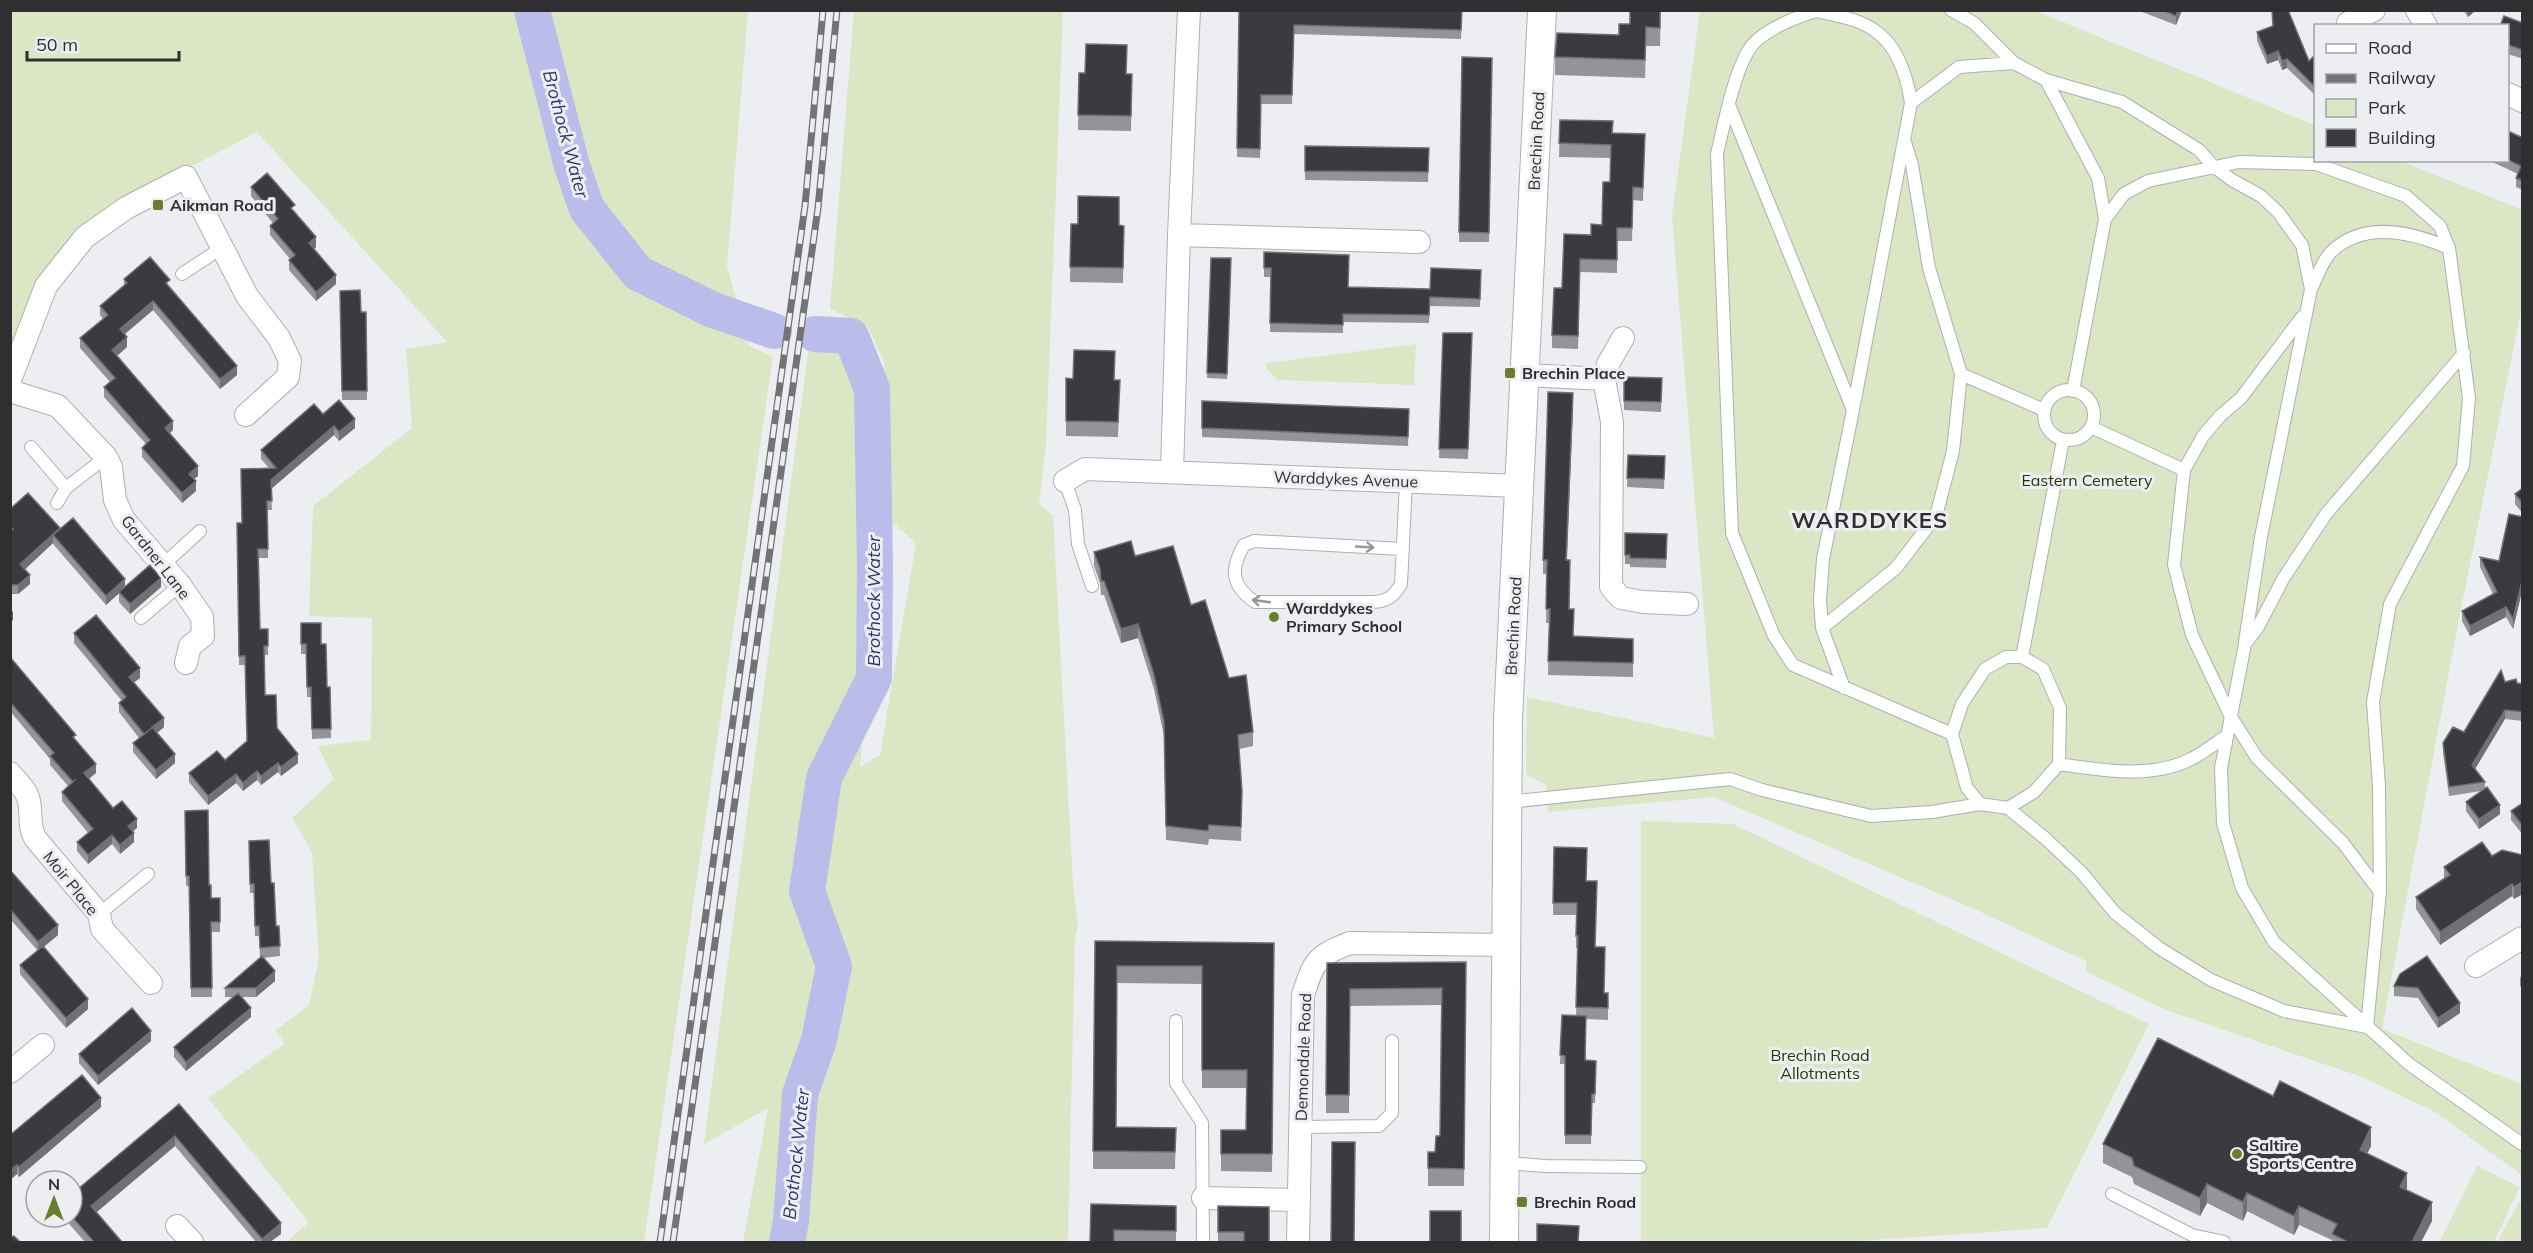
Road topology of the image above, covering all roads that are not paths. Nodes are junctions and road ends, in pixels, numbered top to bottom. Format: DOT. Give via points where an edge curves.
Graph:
graph roads {
  1 [pos="1189,10"];
  2 [pos="1542,10"];
  3 [pos="1952,10"];
  4 [pos="2374,10"];
  5 [pos="2417,10"];
  6 [pos="1818,11"];
  7 [pos="2348,23"];
  8 [pos="2425,24"];
  9 [pos="2014,63"];
  10 [pos="2046,80"];
  11 [pos="2509,94"];
  12 [pos="2523,101"];
  13 [pos="1911,103"];
  14 [pos="1729,104"];
  15 [pos="1904,139"];
  16 [pos="2213,166"];
  17 [pos="2105,219"];
  18 [pos="1179,235"];
  19 [pos="1419,242"];
  20 [pos="223,247"];
  21 [pos="2449,248"];
  22 [pos="182,274"];
  23 [pos="2311,289"];
  24 [pos="2305,313"];
  25 [pos="1623,338"];
  26 [pos="2463,353"];
  27 [pos="1961,374"];
  28 [pos="1525,375"];
  29 [pos="1604,379"];
  30 [pos="10,380"];
  31 [pos="10,391"];
  32 [pos="2073,391"];
  33 [pos="1853,410"];
  34 [pos="2044,410"];
  35 [pos="246,415"];
  36 [pos="2091,427"];
  37 [pos="2063,440"];
  38 [pos="31,447"];
  39 [pos="106,457"];
  40 [pos="2184,470"];
  41 [pos="1172,472"];
  42 [pos="1065,481"];
  43 [pos="1406,482"];
  44 [pos="1520,486"];
  45 [pos="66,489"];
  46 [pos="57,503"];
  47 [pos="200,531"];
  48 [pos="1403,549"];
  49 [pos="163,565"];
  50 [pos="180,585"];
  51 [pos="1092,586"];
  52 [pos="1687,604"];
  53 [pos="141,618"];
  54 [pos="1822,628"];
  55 [pos="2245,644"];
  56 [pos="2022,657"];
  57 [pos="186,663"];
  58 [pos="1844,688"];
  59 [pos="2231,717"];
  60 [pos="1952,734"];
  61 [pos="2225,737"];
  62 [pos="2059,764"];
  63 [pos="10,773"];
  64 [pos="1508,802"];
  65 [pos="1980,804"];
  66 [pos="2008,808"];
  67 [pos="148,874"];
  68 [pos="2380,892"];
  69 [pos="99,914"];
  70 [pos="2523,939"];
  71 [pos="1508,945"];
  72 [pos="2476,966"];
  73 [pos="151,983"];
  74 [pos="1176,1021"];
  75 [pos="2367,1027"];
  76 [pos="1392,1041"];
  77 [pos="44,1045"];
  78 [pos="10,1072"];
  79 [pos="1300,1127"];
  80 [pos="2523,1144"];
  81 [pos="1505,1163"];
  82 [pos="1640,1167"];
  83 [pos="2112,1194"];
  84 [pos="1203,1198"];
  85 [pos="1299,1200"];
  86 [pos="1203,1242"];
  87 [pos="1298,1242"];
  88 [pos="1504,1242"];
  89 [pos="2224,1242"];
  1 -- 18 [label="street"];
  2 -- 28 [label="street, Brechin Road"];
  3 -- 9 [label="lane" via="1974,23"];
  4 -- 7 [label="street"];
  5 -- 8 [label="street"];
  6 -- 13 [label="lane" via="1874,30 1898,56"];
  6 -- 14 [label="lane" via="1776,26 1749,50"];
  9 -- 10 [label="lane"];
  9 -- 13 [label="lane" via="1959,67"];
  10 -- 16 [label="lane" via="2122,102 2199,150"];
  10 -- 17 [label="lane" via="2098,178"];
  11 -- 12 [label="street"];
  13 -- 15 [label="lane"];
  14 -- 33 [label="lane"];
  14 -- 58 [label="lane" via="1717,154 1732,533 1774,636 1793,665"];
  15 -- 27 [label="lane" via="1929,268"];
  15 -- 33 [label="lane"];
  16 -- 17 [label="lane" via="2148,181 2124,194"];
  16 -- 21 [label="lane" via="2239,162 2316,164 2406,196 2440,226"];
  16 -- 23 [label="lane" via="2261,196 2278,212 2302,245"];
  17 -- 32 [label="lane"];
  18 -- 19 [label="street"];
  18 -- 41 [label="street"];
  20 -- 22 [label="lane"];
  20 -- 30 [label="street" via="186,177 126,208 85,237 46,286"];
  20 -- 35 [label="street" via="247,296 279,338 290,361 288,377"];
  21 -- 23 [label="lane" via="2398,233 2359,233 2330,253"];
  21 -- 26 [label="lane"];
  23 -- 24 [label="lane"];
  24 -- 40 [label="lane" via="2241,398 2203,436"];
  24 -- 55 [label="lane" via="2261,537"];
  25 -- 29 [label="street"];
  26 -- 55 [label="lane" via="2326,514"];
  26 -- 68 [label="lane" via="2469,398 2463,466 2390,604 2373,702"];
  27 -- 34 [label="lane"];
  27 -- 54 [label="lane" via="1953,451 1936,516 1896,568"];
  28 -- 29 [label="street"];
  28 -- 44 [label="street, Brechin Road"];
  29 -- 52 [label="street" via="1612,422 1611,587 1621,598"];
  31 -- 39 [label="street, Gardner Lane" via="58,406"];
  32 -- 34 [label="lane" via="2065,390 2052,397"];
  32 -- 36 [label="lane" via="2091,404"];
  33 -- 54 [label="lane" via="1822,559"];
  34 -- 37 [label="lane" via="2050,432"];
  36 -- 37 [label="lane" via="2079,438"];
  36 -- 40 [label="lane"];
  37 -- 56 [label="lane"];
  38 -- 45 [label="lane"];
  39 -- 45 [label="lane"];
  39 -- 49 [label="street, Gardner Lane" via="115,500 124,520"];
  40 -- 59 [label="lane" via="2174,565 2192,634"];
  41 -- 42 [label="street, Warddykes Avenue" via="1085,469"];
  41 -- 43 [label="street, Warddykes Avenue"];
  42 -- 51 [label="lane" via="1075,510 1078,544"];
  43 -- 44 [label="street, Warddykes Avenue"];
  43 -- 48 [label="lane"];
  44 -- 64 [label="street, Brechin Road" via="1508,709"];
  45 -- 46 [label="lane"];
  47 -- 49 [label="lane"];
  48 -- 48 [label="lane, one-way" via="1401,584 1395,595 1384,601 1255,602 1242,594 1234,572 1244,545 1254,541"];
  49 -- 50 [label="street, Gardner Lane"];
  50 -- 53 [label="lane"];
  50 -- 57 [label="street, Gardner Lane" via="202,617 203,636 190,646"];
  54 -- 58 [label="lane"];
  55 -- 59 [label="lane"];
  56 -- 60 [label="lane" via="2006,657 1985,669 1962,704"];
  56 -- 62 [label="lane" via="2043,669 2060,708"];
  58 -- 60 [label="lane"];
  59 -- 61 [label="lane"];
  59 -- 68 [label="lane" via="2257,758 2343,843"];
  60 -- 65 [label="lane" via="1967,788"];
  61 -- 62 [label="lane" via="2187,761 2155,770"];
  61 -- 75 [label="lane" via="2221,768 2223,823 2242,888 2274,942"];
  62 -- 66 [label="lane" via="2034,792"];
  63 -- 69 [label="street, Moir Place" via="30,802 29,827 35,838"];
  64 -- 65 [label="lane" via="1730,779 1871,816 1932,813"];
  64 -- 71 [label="street, Brechin Road"];
  65 -- 66 [label="lane"];
  66 -- 75 [label="lane" via="2082,873 2115,913 2159,948 2211,980 2284,1011"];
  67 -- 69 [label="lane"];
  68 -- 75 [label="lane"];
  69 -- 73 [label="street, Moir Place" via="102,929"];
  70 -- 72 [label="street"];
  71 -- 79 [label="street, Demondale Road" via="1350,943 1330,951 1312,966 1303,995"];
  71 -- 81 [label="street, Brechin Road"];
  74 -- 84 [label="lane" via="1176,1083 1202,1123"];
  75 -- 80 [label="lane" via="2409,1064"];
  76 -- 79 [label="lane" via="1392,1113 1378,1126"];
  77 -- 78 [label="street"];
  79 -- 85 [label="street, Demondale Road"];
  81 -- 82 [label="lane"];
  81 -- 88 [label="street, Brechin Road"];
  83 -- 89 [label="lane" via="2192,1235"];
  84 -- 85 [label="street"];
  84 -- 86 [label="lane"];
  85 -- 87 [label="street, Demondale Road"];
}
